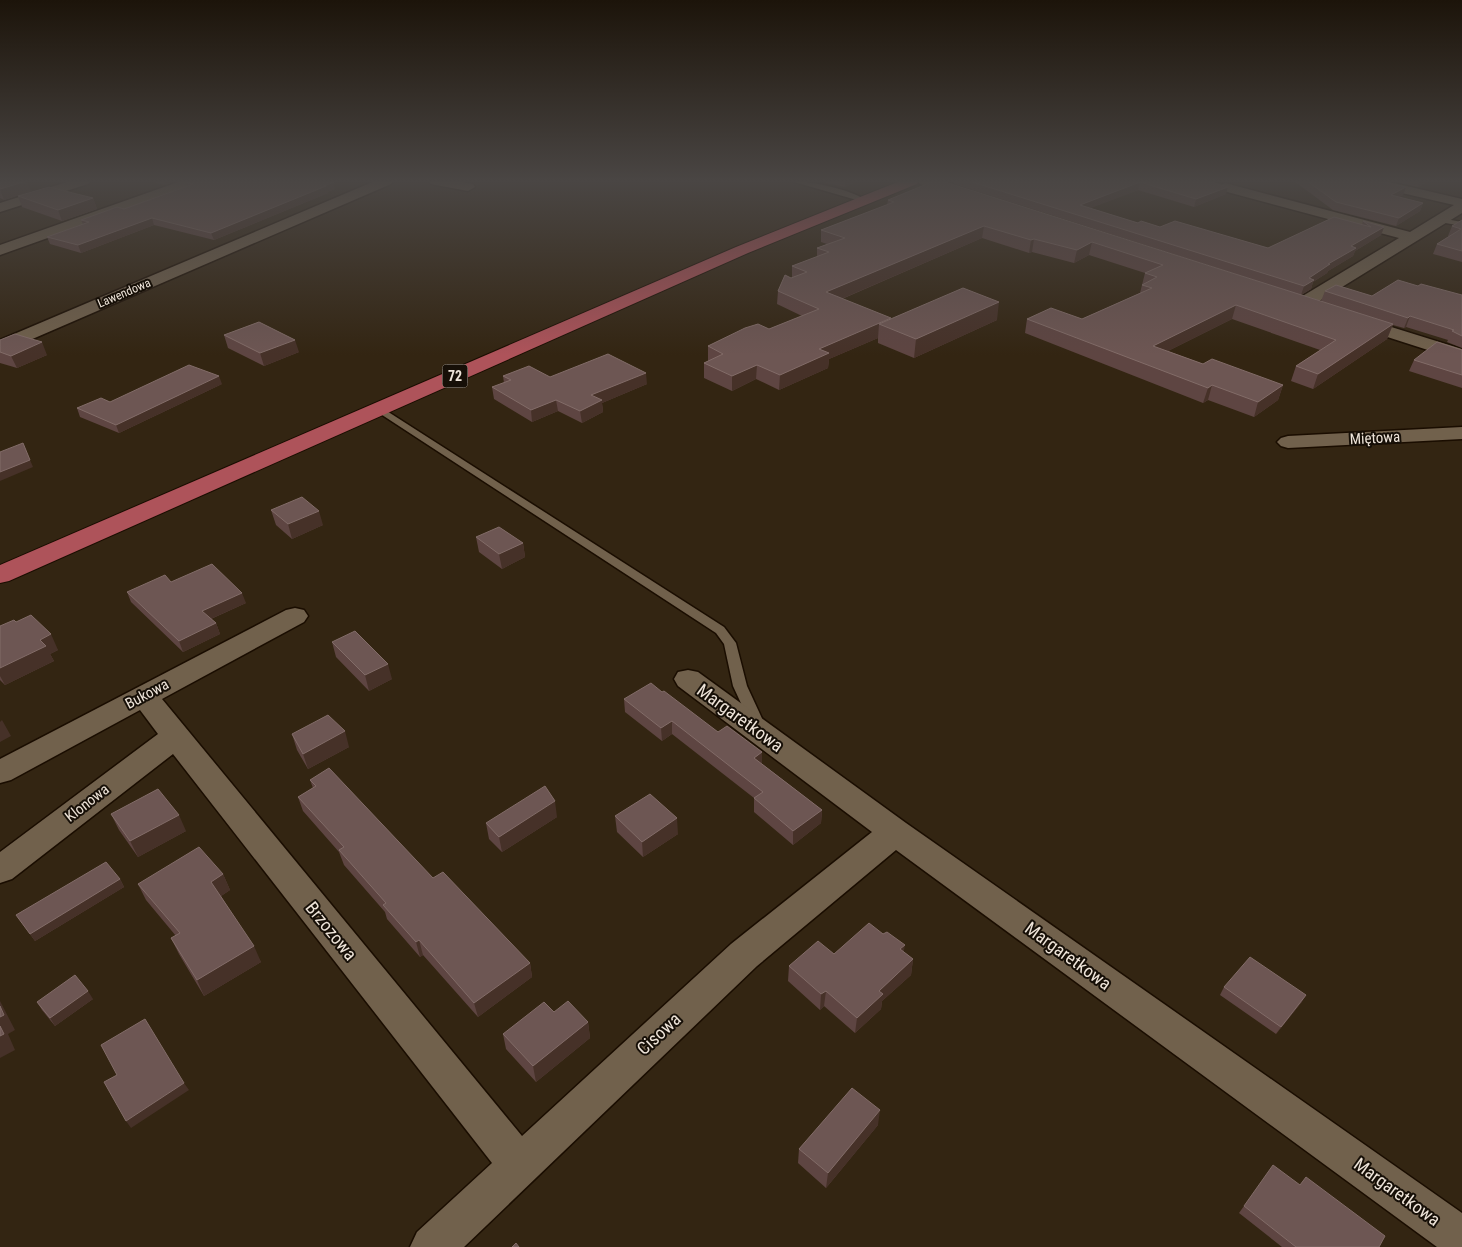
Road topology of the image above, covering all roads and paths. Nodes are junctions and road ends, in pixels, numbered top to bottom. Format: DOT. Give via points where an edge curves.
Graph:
graph roads {
  1 [pos="30,239"];
  2 [pos="250,239"];
  3 [pos="768,239"];
  4 [pos="1408,239"];
  5 [pos="0,250"];
  6 [pos="1283,298"];
  7 [pos="1302,304"];
  8 [pos="1320,310"];
  9 [pos="1339,316"];
  10 [pos="0,346"];
  11 [pos="1462,355"];
  12 [pos="380,409"];
  13 [pos="1462,433"];
  14 [pos="1288,442"];
  15 [pos="0,575"];
  16 [pos="294,616"];
  17 [pos="688,679"];
  18 [pos="144,696"];
  19 [pos="761,733"];
  20 [pos="175,737"];
  21 [pos="0,772"];
  22 [pos="895,832"];
  23 [pos="0,870"];
  24 [pos="519,1165"];
  25 [pos="1456,1235"];
  26 [pos="432,1247"];
  1 -- 5 [label="street"];
  2 -- 10 [label="street, Lawendowa"];
  3 -- 12 [label="main road, 72"];
  4 -- 7 [label="street"];
  6 -- 7 [label="street"];
  7 -- 8 [label="street"];
  9 -- 11 [label="street"];
  12 -- 15 [label="main road, 72"];
  12 -- 19 [label="lane" via="720,630 730,643 740,686"];
  13 -- 14 [label="street, Miętowa"];
  16 -- 18 [label="street, Bukowa"];
  17 -- 19 [label="street, Margaretkowa"];
  18 -- 20 [label="street, Brzozowa"];
  18 -- 21 [label="street, Bukowa"];
  19 -- 22 [label="street, Margaretkowa"];
  20 -- 23 [label="street, Klonowa"];
  20 -- 24 [label="street, Brzozowa"];
  22 -- 24 [label="street, Cisowa" via="744,954"];
  22 -- 25 [label="street, Margaretkowa"];
  24 -- 26 [label="street, Cisowa"];
}
